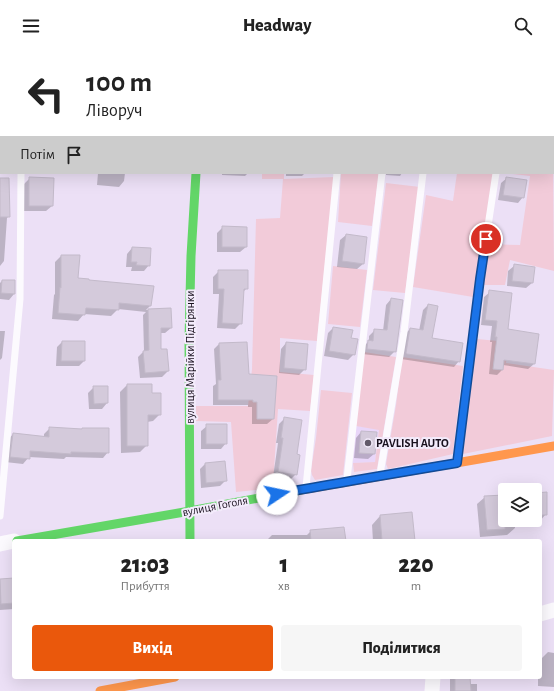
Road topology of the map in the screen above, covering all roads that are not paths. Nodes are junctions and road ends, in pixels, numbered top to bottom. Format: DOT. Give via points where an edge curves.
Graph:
graph roads {
  1 [pos="21,174"];
  2 [pos="196,174"];
  3 [pos="337,174"];
  4 [pos="382,174"];
  5 [pos="423,174"];
  6 [pos="496,174"];
  7 [pos="554,446"];
  8 [pos="457,463"];
  9 [pos="380,476"];
  10 [pos="347,481"];
  11 [pos="306,489"];
  12 [pos="190,511"];
  13 [pos="0,516"];
  14 [pos="27,539"];
  15 [pos="190,539"];
  16 [pos="12,542"];
  17 [pos="0,544"];
  18 [pos="554,610"];
  19 [pos="542,613"];
  20 [pos="164,679"];
  21 [pos="433,679"];
  22 [pos="100,691"];
  23 [pos="432,691"];
  1 -- 13 [label="lane" via="20,299"];
  2 -- 12 [label="street, вулиця Марійки Підгірянки" via="189,340"];
  3 -- 11 [label="lane"];
  4 -- 10 [label="lane"];
  5 -- 9 [label="lane" via="404,332"];
  6 -- 8 [label="lane"];
  7 -- 8 [label="street, вулиця Гоголя"];
  8 -- 9 [label="street, вулиця Гоголя"];
  9 -- 10 [label="street, вулиця Гоголя"];
  10 -- 11 [label="street, вулиця Гоголя"];
  11 -- 12 [label="street, вулиця Гоголя"];
  12 -- 14 [label="street, вулиця Гоголя"];
  12 -- 15 [label="street, вулиця Марійки Підгірянки"];
  16 -- 17 [label="street, вулиця Гоголя"];
  18 -- 19 [label="street"];
  20 -- 22 [label="street"];
  21 -- 23 [label="street"];
}
